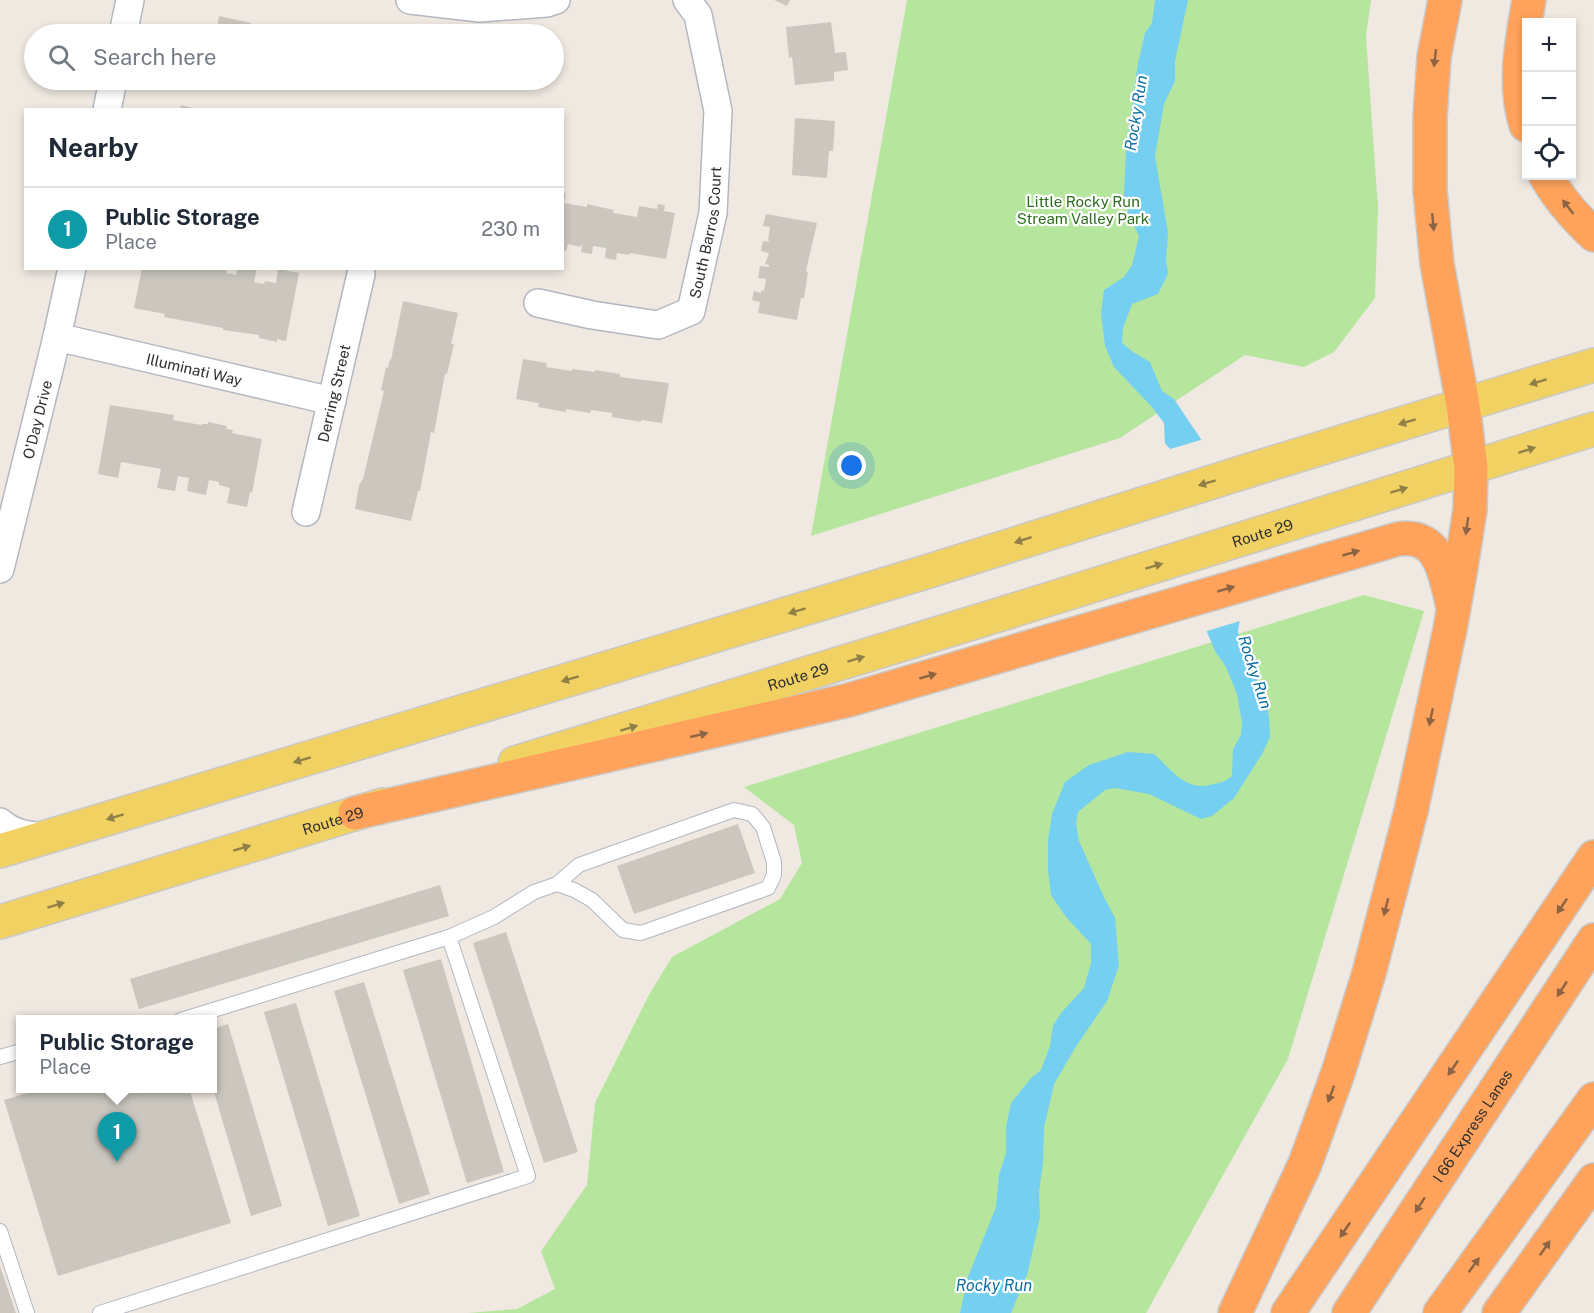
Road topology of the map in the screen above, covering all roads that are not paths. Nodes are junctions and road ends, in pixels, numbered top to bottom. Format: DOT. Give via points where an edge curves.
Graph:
graph roads {
  1 [pos="130,0"];
  2 [pos="410,0"];
  3 [pos="556,0"];
  4 [pos="687,0"];
  5 [pos="1445,0"];
  6 [pos="1529,0"];
  7 [pos="125,24"];
  8 [pos="111,90"];
  9 [pos="1522,94"];
  10 [pos="107,108"];
  11 [pos="1548,180"];
  12 [pos="1594,235"];
  13 [pos="72,270"];
  14 [pos="361,274"];
  15 [pos="538,303"];
  16 [pos="57,337"];
  17 [pos="1594,365"];
  18 [pos="332,400"];
  19 [pos="1462,405"];
  20 [pos="1594,429"];
  21 [pos="1471,468"];
  22 [pos="306,513"];
  23 [pos="0,569"];
  24 [pos="1454,609"];
  25 [pos="355,813"];
  26 [pos="0,822"];
  27 [pos="53,836"];
  28 [pos="0,851"];
  29 [pos="1594,857"];
  30 [pos="557,884"];
  31 [pos="0,922"];
  32 [pos="449,937"];
  33 [pos="1594,940"];
  34 [pos="197,1015"];
  35 [pos="16,1052"];
  36 [pos="0,1057"];
  37 [pos="1594,1099"];
  38 [pos="1594,1180"];
  39 [pos="0,1231"];
  40 [pos="27,1313"];
  41 [pos="100,1313"];
  42 [pos="1235,1313"];
  43 [pos="1288,1313"];
  44 [pos="1348,1313"];
  45 [pos="1440,1313"];
  46 [pos="1499,1313"];
  1 -- 7 [label="street"];
  2 -- 3 [label="street" via="480,8"];
  4 -- 15 [label="street, South Barros Court" via="698,15 718,111 713,213 691,311 658,326"];
  5 -- 19 [label="highway, one-way" via="1434,57 1430,190 1437,264"];
  6 -- 9 [label="highway" via="1521,51"];
  8 -- 10 [label="street"];
  12 -- 11 [label="highway, one-way"];
  13 -- 16 [label="street, O'Day Drive"];
  14 -- 18 [label="street, Derring Street"];
  16 -- 18 [label="street, Illuminati Way"];
  16 -- 23 [label="street, O'Day Drive"];
  17 -- 19 [label="main road, one-way"];
  18 -- 22 [label="street, Derring Street"];
  19 -- 21 [label="highway"];
  19 -- 27 [label="main road, one-way"];
  21 -- 20 [label="main road, Route 29, one-way"];
  21 -- 24 [label="highway, one-way" via="1470,510"];
  25 -- 21 [label="main road, Route 29, one-way"];
  25 -- 24 [label="highway, one-way" via="849,700 1398,539 1416,539 1438,557"];
  24 -- 42 [label="highway, one-way" via="1411,812 1345,1051 1305,1164"];
  31 -- 25 [label="main road, Route 29, one-way"];
  26 -- 27 [label="street" via="32,837"];
  27 -- 28 [label="main road"];
  29 -- 43 [label="highway, one-way"];
  30 -- 30 [label="lane" via="579,865 735,810 752,814 763,827 774,862 768,888 641,933 623,930 592,900"];
  30 -- 32 [label="lane"];
  32 -- 34 [label="lane"];
  32 -- 41 [label="lane" via="528,1176"];
  33 -- 44 [label="highway, I 66 Express Lanes, one-way"];
  35 -- 36 [label="lane"];
  45 -- 37 [label="highway, one-way"];
  46 -- 38 [label="highway, one-way"];
  39 -- 40 [label="lane"];
}
